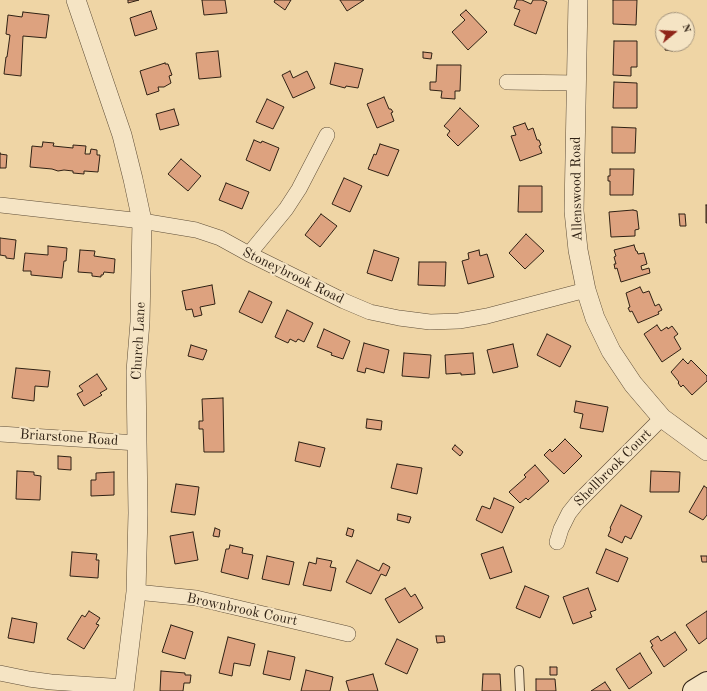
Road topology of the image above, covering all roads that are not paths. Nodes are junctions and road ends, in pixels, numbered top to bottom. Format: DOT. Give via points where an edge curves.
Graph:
graph roads {
  1 [pos="76,0"];
  2 [pos="578,0"];
  3 [pos="507,82"];
  4 [pos="577,83"];
  5 [pos="327,135"];
  6 [pos="0,205"];
  7 [pos="142,221"];
  8 [pos="249,254"];
  9 [pos="586,290"];
  10 [pos="662,418"];
  11 [pos="0,434"];
  12 [pos="137,443"];
  13 [pos="707,451"];
  14 [pos="557,542"];
  15 [pos="136,592"];
  16 [pos="348,634"];
  17 [pos="519,670"];
  18 [pos="0,674"];
  19 [pos="707,683"];
  20 [pos="124,689"];
  21 [pos="520,691"];
  22 [pos="694,691"];
  1 -- 7 [label="street, Church Lane" via="122,135"];
  2 -- 4 [label="street, Allenswood Road"];
  3 -- 4 [label="street"];
  4 -- 9 [label="street, Allenswood Road" via="574,211"];
  5 -- 8 [label="street" via="286,209"];
  6 -- 7 [label="street, Stoneybrook Road"];
  7 -- 8 [label="street, Stoneybrook Road" via="196,230 220,238"];
  7 -- 12 [label="street, Church Lane" via="140,322 136,371"];
  8 -- 9 [label="street, Stoneybrook Road" via="370,312 430,322 487,316"];
  9 -- 10 [label="street, Allenswood Road" via="595,318 611,351 633,384"];
  10 -- 13 [label="street, Allenswood Road"];
  10 -- 14 [label="street, Shellbrook Court" via="576,503"];
  11 -- 12 [label="street, Briarstone Road"];
  12 -- 15 [label="street, Church Lane"];
  15 -- 16 [label="street, Brownbrook Court" via="196,598"];
  15 -- 20 [label="street, Church Lane"];
  17 -- 21 [label="lane"];
  18 -- 20 [label="street" via="29,680"];
  19 -- 22 [label="main road"];
}
